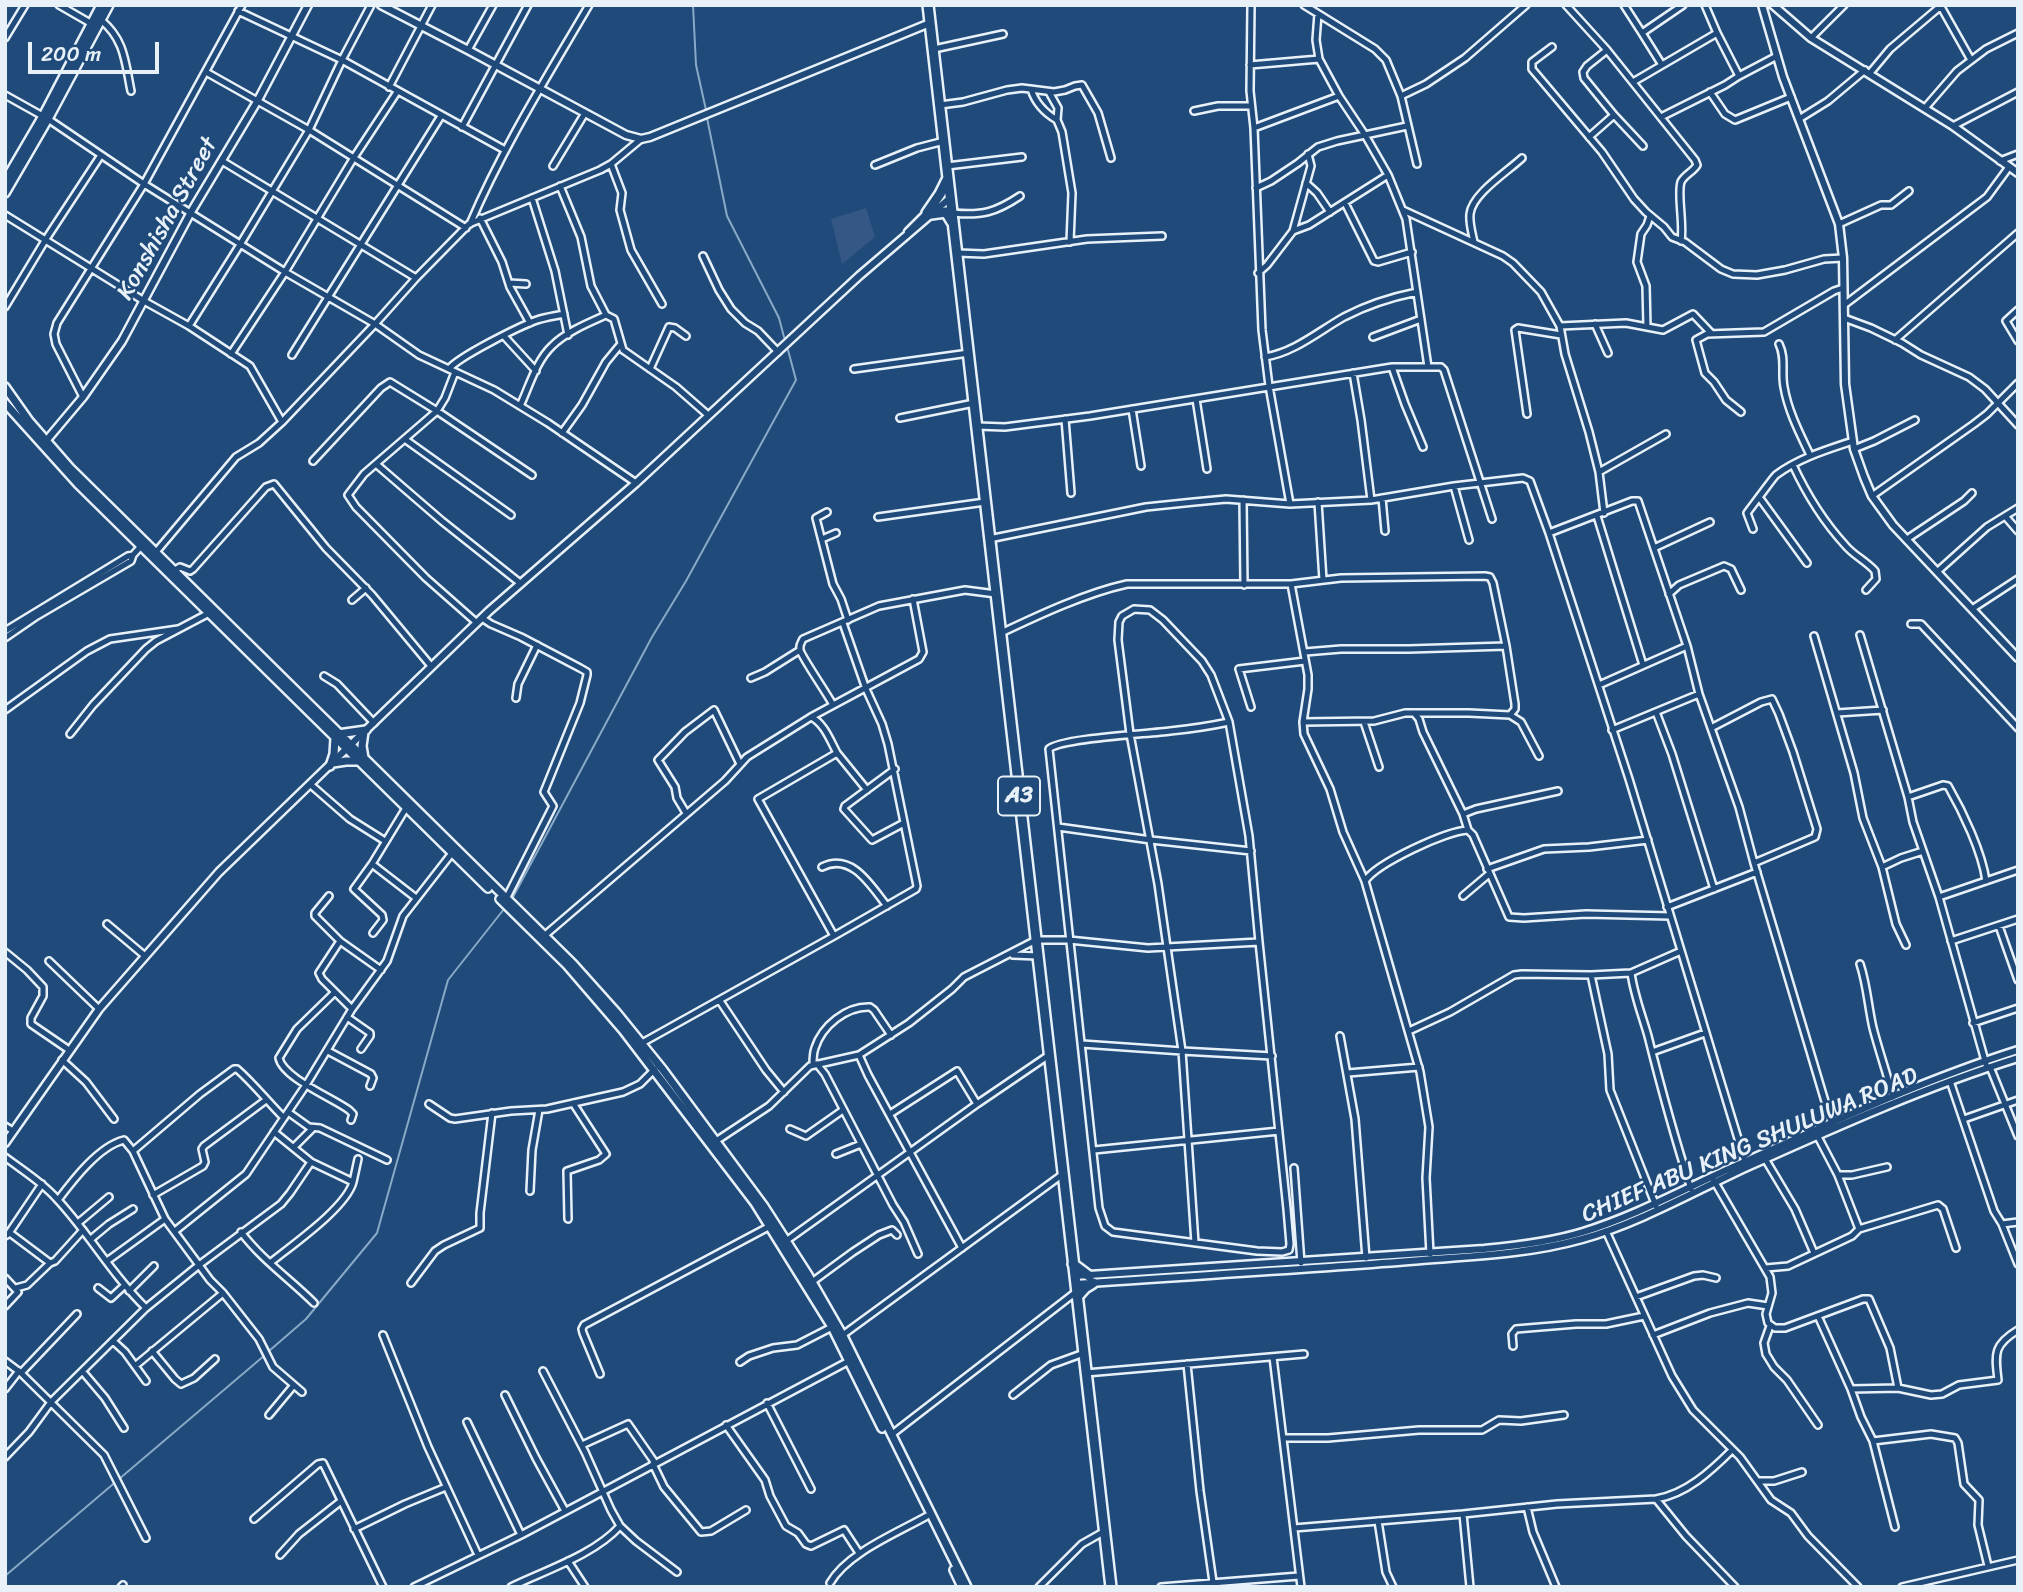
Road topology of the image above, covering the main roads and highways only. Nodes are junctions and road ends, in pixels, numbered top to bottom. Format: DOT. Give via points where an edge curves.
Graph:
graph roads {
  1 [pos="102,5"];
  2 [pos="109,5"];
  3 [pos="928,5"];
  4 [pos="45,117"];
  5 [pos="947,170"];
  6 [pos="5,181"];
  7 [pos="5,193"];
  8 [pos="954,225"];
  9 [pos="5,387"];
  10 [pos="5,403"];
  11 [pos="144,544"];
  12 [pos="211,612"];
  13 [pos="336,736"];
  14 [pos="361,760"];
  15 [pos="772,1225"];
  16 [pos="1073,1264"];
  17 [pos="1076,1287"];
  18 [pos="840,1337"];
  19 [pos="892,1439"];
  20 [pos="962,1587"];
  21 [pos="967,1587"];
  22 [pos="1111,1587"];
  1 -- 4 [label="main road"];
  2 -- 4 [label="main road"];
  3 -- 5 [label="highway, A3"];
  4 -- 6 [label="main road"];
  4 -- 7 [label="main road"];
  5 -- 8 [label="highway, A3"];
  5 -- 8 [label="highway" via="929,214 946,212"];
  8 -- 16 [label="highway, A3"];
  9 -- 11 [label="main road" via="46,441"];
  10 -- 11 [label="main road" via="61,467"];
  11 -- 12 [label="main road"];
  11 -- 12 [label="main road"];
  12 -- 13 [label="main road"];
  13 -- 14 [label="main road"];
  13 -- 14 [label="main road" via="365,731"];
  13 -- 14 [label="main road" via="331,765"];
  14 -- 15 [label="main road" via="567,965 655,1069"];
  14 -- 15 [label="main road" via="598,992 716,1141"];
  15 -- 18 [label="main road"];
  15 -- 18 [label="main road" via="812,1282"];
  16 -- 17 [label="highway, A3"];
  16 -- 17 [label="highway" via="1091,1280 1084,1288"];
  17 -- 22 [label="highway, A3"];
  18 -- 19 [label="main road"];
  18 -- 19 [label="main road"];
  19 -- 20 [label="main road"];
  19 -- 21 [label="main road"];
}
